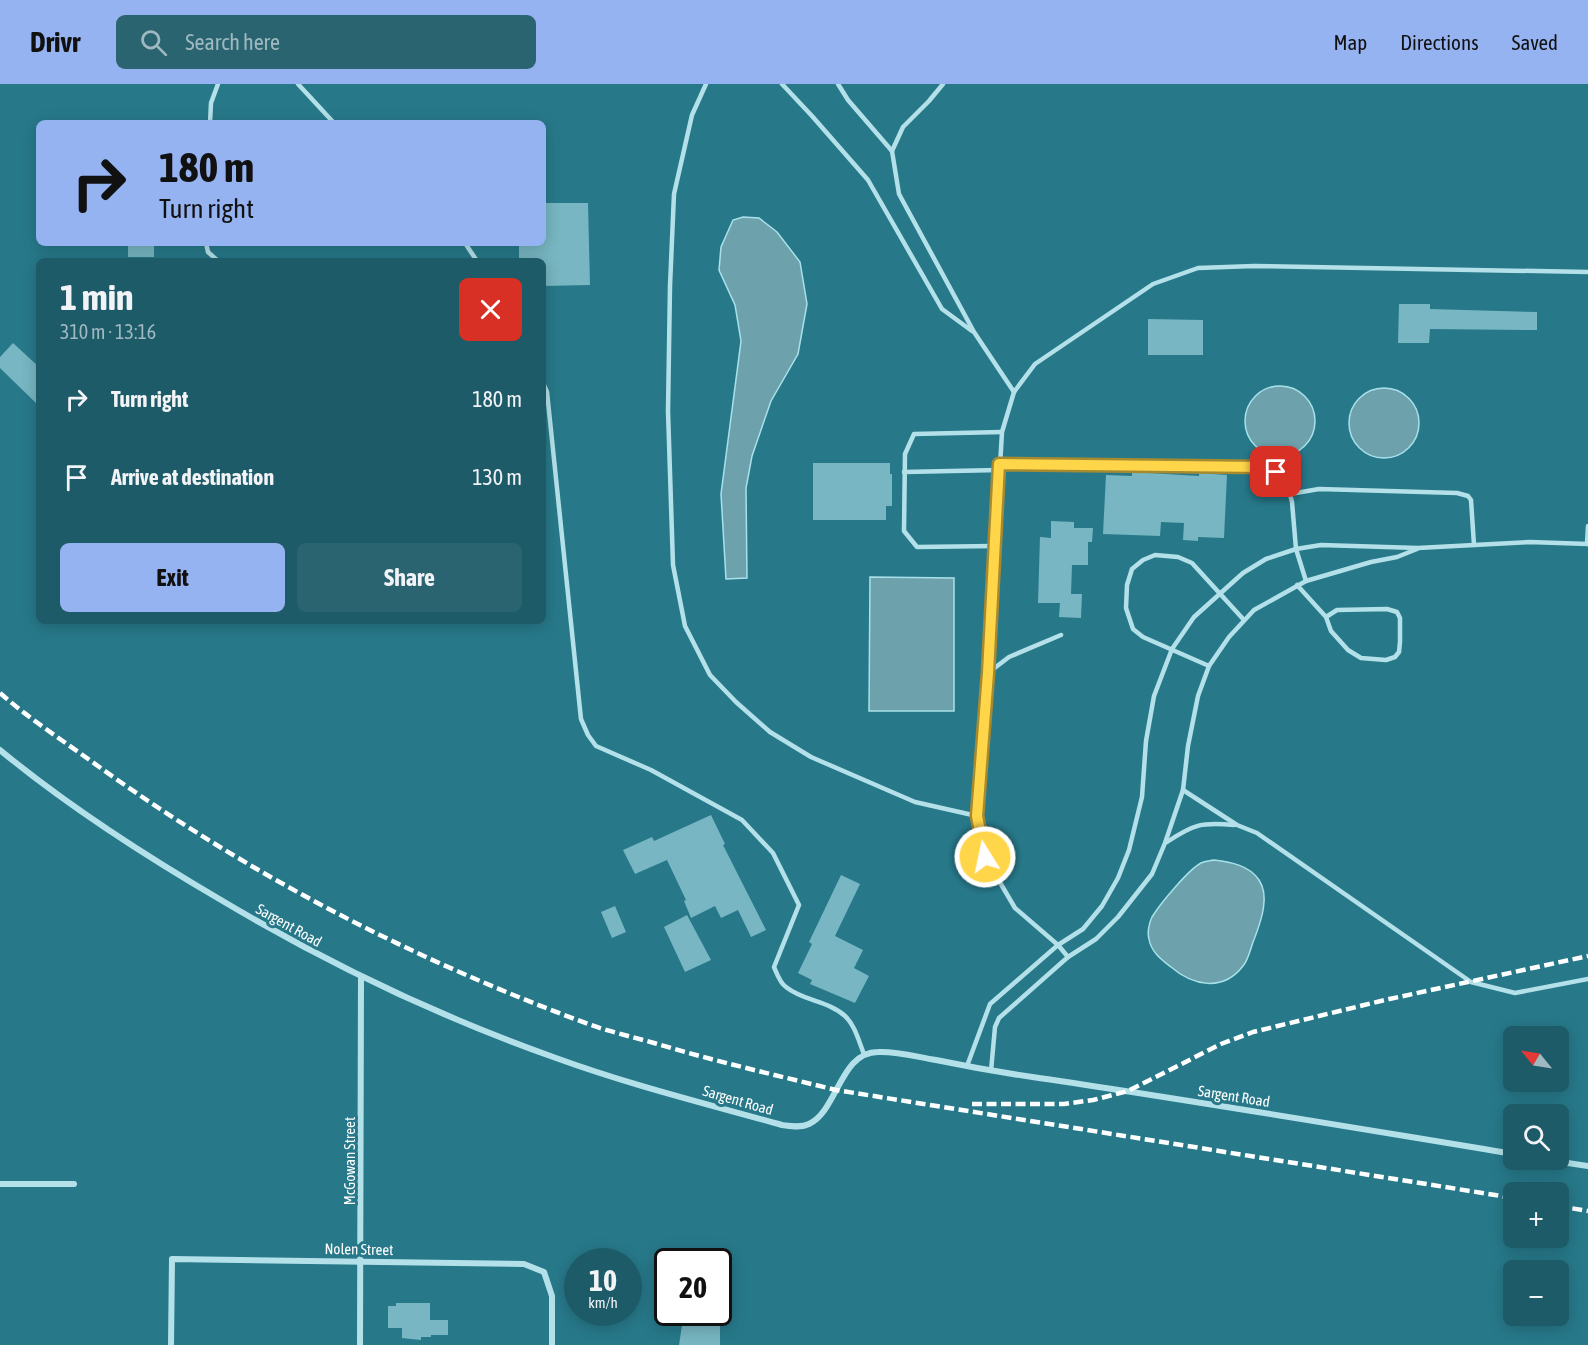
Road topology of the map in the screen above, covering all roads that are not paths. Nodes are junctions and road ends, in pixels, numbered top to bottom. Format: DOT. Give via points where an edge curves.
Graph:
graph roads {
  1 [pos="218,84"];
  2 [pos="298,84"];
  3 [pos="706,84"];
  4 [pos="782,84"];
  5 [pos="838,84"];
  6 [pos="943,84"];
  7 [pos="210,120"];
  8 [pos="331,120"];
  9 [pos="892,151"];
  10 [pos="207,246"];
  11 [pos="215,258"];
  12 [pos="1588,272"];
  13 [pos="974,332"];
  14 [pos="546,390"];
  15 [pos="1014,392"];
  16 [pos="1002,432"];
  17 [pos="999,467"];
  18 [pos="904,472"];
  19 [pos="1290,494"];
  20 [pos="1588,526"];
  21 [pos="1587,544"];
  22 [pos="1474,545"];
  23 [pos="994,546"];
  24 [pos="1418,548"];
  25 [pos="1296,549"];
  26 [pos="1306,581"];
  27 [pos="1297,585"];
  28 [pos="1220,594"];
  29 [pos="1326,617"];
  30 [pos="1244,620"];
  31 [pos="1061,635"];
  32 [pos="1172,649"];
  33 [pos="1209,666"];
  34 [pos="988,673"];
  35 [pos="0,750"];
  36 [pos="1183,790"];
  37 [pos="977,816"];
  38 [pos="1237,825"];
  39 [pos="1165,843"];
  40 [pos="1058,945"];
  41 [pos="1068,957"];
  42 [pos="361,976"];
  43 [pos="1588,979"];
  44 [pos="864,1054"];
  45 [pos="968,1066"];
  46 [pos="991,1071"];
  47 [pos="1503,1152"];
  48 [pos="1569,1163"];
  49 [pos="1588,1166"];
  50 [pos="0,1184"];
  51 [pos="74,1184"];
  52 [pos="360,1261"];
  53 [pos="171,1345"];
  54 [pos="360,1345"];
  55 [pos="552,1345"];
  1 -- 7 [label="lane"];
  2 -- 8 [label="lane"];
  3 -- 37 [label="lane" via="692,115 674,194 670,263 668,411 673,565 685,626 710,675 770,732 812,757 915,802"];
  4 -- 13 [label="lane" via="867,180 942,309"];
  5 -- 9 [label="lane"];
  6 -- 9 [label="lane" via="903,127"];
  9 -- 13 [label="lane" via="899,194"];
  10 -- 11 [label="lane"];
  12 -- 15 [label="lane" via="1198,268 1153,284 1035,364"];
  13 -- 15 [label="lane"];
  14 -- 44 [label="lane" via="581,719 588,735 596,746 651,770 742,820 773,854 799,905 774,967 784,986 846,1017"];
  15 -- 16 [label="lane"];
  16 -- 17 [label="lane"];
  16 -- 18 [label="lane" via="914,434 905,454"];
  17 -- 18 [label="lane"];
  17 -- 19 [label="lane" via="1264,467 1282,477"];
  17 -- 23 [label="lane"];
  18 -- 23 [label="lane" via="903,531 918,547"];
  19 -- 22 [label="lane" via="1319,489 1468,496"];
  19 -- 25 [label="lane"];
  20 -- 21 [label="lane"];
  21 -- 22 [label="lane"];
  22 -- 24 [label="lane"];
  23 -- 34 [label="lane"];
  24 -- 25 [label="lane" via="1321,545"];
  24 -- 26 [label="lane"];
  25 -- 26 [label="lane"];
  25 -- 28 [label="lane" via="1266,559"];
  26 -- 27 [label="lane"];
  27 -- 29 [label="lane"];
  27 -- 30 [label="lane"];
  28 -- 30 [label="lane"];
  28 -- 32 [label="lane" via="1194,618"];
  28 -- 32 [label="lane" via="1192,563 1178,557 1155,555 1132,569 1126,608 1133,629"];
  29 -- 29 [label="lane" via="1331,631 1361,658 1386,660 1399,652 1397,612 1337,610"];
  30 -- 33 [label="lane"];
  31 -- 34 [label="lane" via="1009,657"];
  32 -- 33 [label="lane"];
  32 -- 40 [label="lane" via="1154,696 1142,797 1129,850 1102,906 1083,929"];
  33 -- 36 [label="lane" via="1192,721"];
  34 -- 37 [label="lane"];
  35 -- 42 [label="street, Sargent Road" via="99,825 178,875"];
  36 -- 38 [label="lane"];
  36 -- 39 [label="lane"];
  37 -- 40 [label="lane" via="985,857 1015,908"];
  38 -- 39 [label="lane" via="1210,822"];
  38 -- 43 [label="lane" via="1257,833 1471,981 1515,993"];
  39 -- 41 [label="lane" via="1152,874 1118,917 1096,939"];
  40 -- 41 [label="lane"];
  40 -- 45 [label="lane" via="990,1004"];
  41 -- 46 [label="lane" via="999,1018"];
  42 -- 44 [label="street, Sargent Road" via="557,1059 782,1125 810,1124 853,1063"];
  42 -- 52 [label="street, McGowan Street"];
  44 -- 45 [label="street, Sargent Road" via="899,1053"];
  45 -- 46 [label="street, Sargent Road"];
  46 -- 47 [label="street, Sargent Road"];
  48 -- 49 [label="street"];
  50 -- 51 [label="street"];
  52 -- 53 [label="street, Nolen Street" via="172,1259"];
  52 -- 54 [label="street, McGowan Street"];
  52 -- 55 [label="street, Nolen Street" via="524,1264 544,1272 552,1296"];
}
